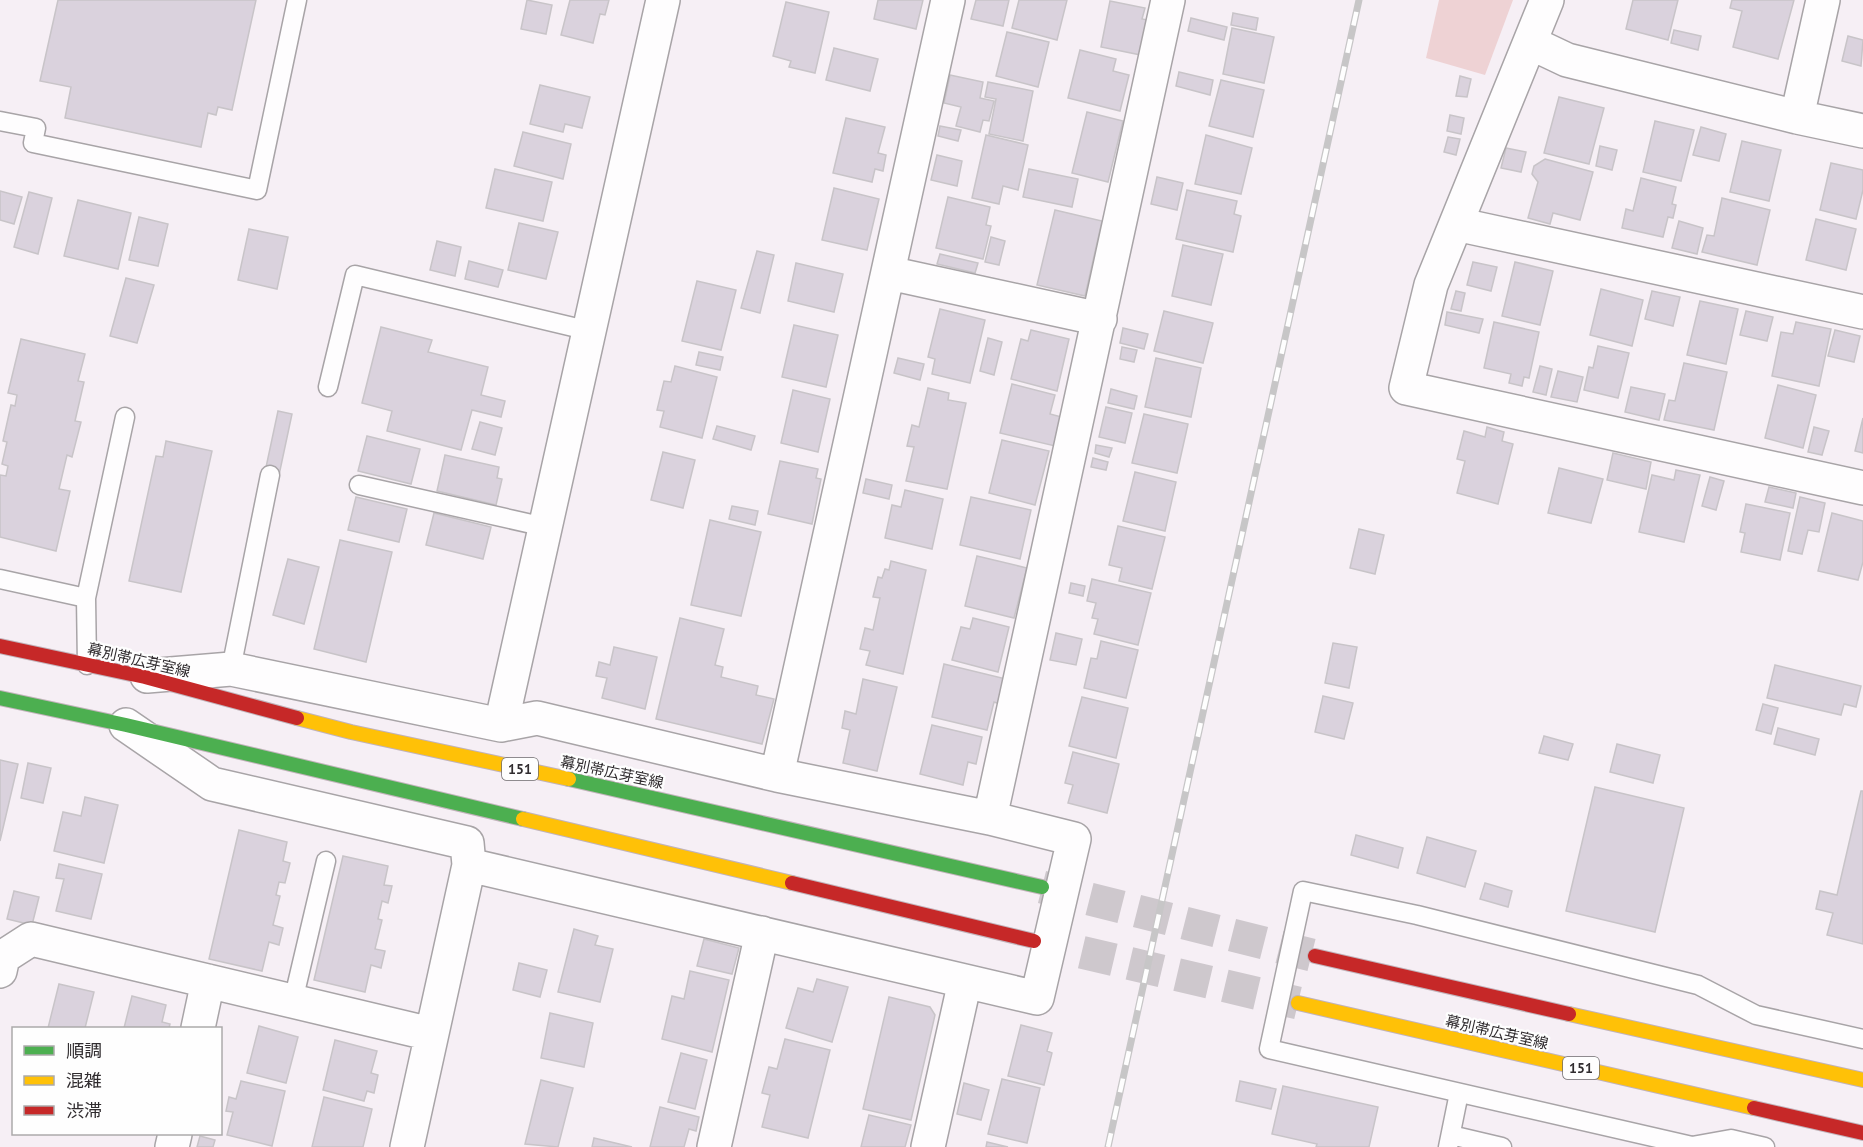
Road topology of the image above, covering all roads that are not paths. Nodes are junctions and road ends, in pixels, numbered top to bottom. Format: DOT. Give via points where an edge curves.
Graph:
graph roads {
  1 [pos="297,0"];
  2 [pos="663,0"];
  3 [pos="948,0"];
  4 [pos="1168,0"];
  5 [pos="1547,0"];
  6 [pos="1823,0"];
  7 [pos="1531,43"];
  8 [pos="1797,117"];
  9 [pos="0,121"];
  10 [pos="1863,131"];
  11 [pos="1456,224"];
  12 [pos="889,273"];
  13 [pos="1863,312"];
  14 [pos="1100,319"];
  15 [pos="590,331"];
  16 [pos="328,387"];
  17 [pos="125,417"];
  18 [pos="270,475"];
  19 [pos="359,485"];
  20 [pos="1863,488"];
  21 [pos="545,527"];
  22 [pos="0,579"];
  23 [pos="86,598"];
  24 [pos="0,646"];
  25 [pos="87,665"];
  26 [pos="231,669"];
  27 [pos="145,677"];
  28 [pos="0,698"];
  29 [pos="126,725"];
  30 [pos="501,725"];
  31 [pos="777,775"];
  32 [pos="990,818"];
  33 [pos="326,861"];
  34 [pos="469,865"];
  35 [pos="1042,887"];
  36 [pos="762,933"];
  37 [pos="1034,941"];
  38 [pos="1315,956"];
  39 [pos="0,971"];
  40 [pos="208,981"];
  41 [pos="965,981"];
  42 [pos="293,1001"];
  43 [pos="1298,1003"];
  44 [pos="198,1027"];
  45 [pos="431,1034"];
  46 [pos="1863,1039"];
  47 [pos="1863,1080"];
  48 [pos="1459,1093"];
  49 [pos="1863,1133"];
  50 [pos="1450,1141"];
  51 [pos="407,1147"];
  52 [pos="714,1147"];
  53 [pos="928,1147"];
  54 [pos="1502,1147"];
  55 [pos="1765,1147"];
  1 -- 9 [label="lane" via="257,190 33,143 36,128"];
  2 -- 15 [label="street"];
  3 -- 12 [label="street"];
  4 -- 14 [label="street"];
  5 -- 7 [label="street"];
  6 -- 8 [label="street"];
  7 -- 8 [label="street" via="1567,60"];
  7 -- 11 [label="street"];
  8 -- 10 [label="street"];
  11 -- 13 [label="street"];
  11 -- 20 [label="street" via="1431,285 1406,388"];
  12 -- 14 [label="street"];
  12 -- 31 [label="street"];
  14 -- 32 [label="street"];
  15 -- 16 [label="lane" via="355,275"];
  15 -- 21 [label="street"];
  17 -- 23 [label="lane"];
  18 -- 26 [label="lane"];
  19 -- 21 [label="lane"];
  21 -- 30 [label="street"];
  22 -- 23 [label="lane"];
  23 -- 25 [label="lane"];
  24 -- 25 [label="main road, 幕別帯広芽室線 / 151"];
  25 -- 27 [label="main road, 幕別帯広芽室線 / 151"];
  26 -- 27 [label="street"];
  26 -- 30 [label="street"];
  27 -- 35 [label="main road, 幕別帯広芽室線 / 151" via="351,732"];
  28 -- 29 [label="main road"];
  29 -- 34 [label="street" via="212,784 467,843"];
  29 -- 37 [label="main road"];
  30 -- 31 [label="street" via="537,718"];
  31 -- 32 [label="street"];
  32 -- 41 [label="street" via="1074,839 1037,998"];
  33 -- 42 [label="lane"];
  34 -- 36 [label="street"];
  34 -- 45 [label="street"];
  36 -- 41 [label="street"];
  36 -- 52 [label="street"];
  38 -- 47 [label="main road"];
  39 -- 40 [label="street" via="3,957 31,939"];
  40 -- 42 [label="street"];
  40 -- 44 [label="street"];
  41 -- 53 [label="street"];
  42 -- 45 [label="street"];
  43 -- 49 [label="main road, 幕別帯広芽室線 / 151"];
  45 -- 51 [label="street"];
  46 -- 48 [label="lane" via="1756,1015 1698,985 1417,915 1303,891 1269,1049"];
  48 -- 50 [label="lane"];
  48 -- 55 [label="lane" via="1692,1146 1731,1139"];
  50 -- 54 [label="lane"];
}
